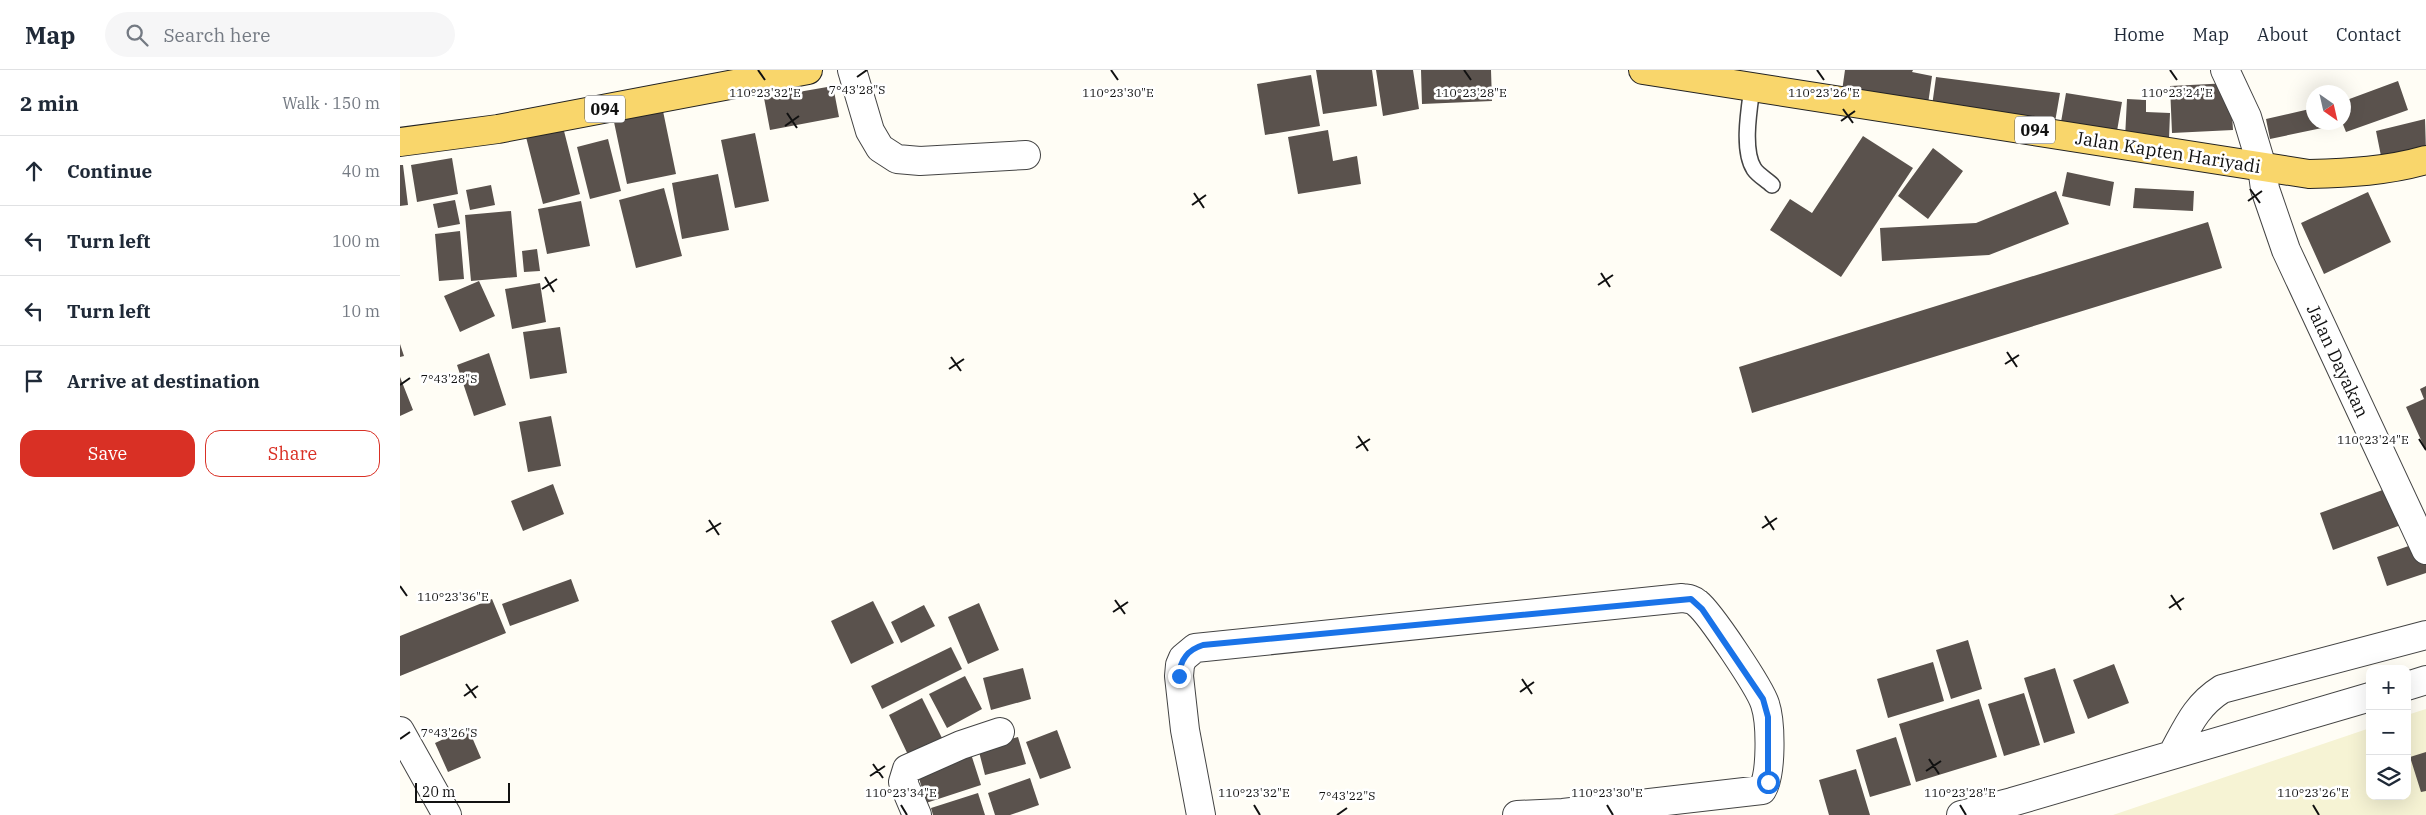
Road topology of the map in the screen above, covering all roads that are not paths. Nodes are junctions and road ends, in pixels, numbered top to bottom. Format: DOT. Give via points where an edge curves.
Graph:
graph roads {
  1 [pos="808,70"];
  2 [pos="1643,70"];
  3 [pos="2225,70"];
  4 [pos="855,79"];
  5 [pos="1752,88"];
  6 [pos="400,142"];
  7 [pos="1026,155"];
  8 [pos="2426,160"];
  9 [pos="2262,167"];
  10 [pos="1772,185"];
  11 [pos="2426,550"];
  12 [pos="2426,634"];
  13 [pos="2426,680"];
  14 [pos="2411,685"];
  15 [pos="2366,698"];
  16 [pos="400,730"];
  17 [pos="1000,732"];
  18 [pos="2172,754"];
  19 [pos="1563,814"];
  20 [pos="447,815"];
  21 [pos="917,815"];
  22 [pos="1201,815"];
  23 [pos="1517,815"];
  24 [pos="1961,815"];
  1 -- 6 [label="main road, 094" via="498,129"];
  2 -- 5 [label="main road, Jalan Kapten Hariyadi / 094"];
  3 -- 9 [label="street, Jalan Dayakan" via="2246,117"];
  4 -- 7 [label="street" via="870,131 880,148 897,159"];
  5 -- 9 [label="main road, Jalan Kapten Hariyadi / 094"];
  5 -- 10 [label="lane" via="1748,120 1749,156 1755,170"];
  8 -- 9 [label="main road, Jalan Kapten Hariyadi / 094" via="2357,173 2310,174"];
  9 -- 11 [label="street, Jalan Dayakan" via="2265,189 2286,250"];
  12 -- 18 [label="street" via="2222,689 2195,712"];
  13 -- 14 [label="street"];
  15 -- 18 [label="street"];
  16 -- 20 [label="street"];
  17 -- 21 [label="street" via="907,769 903,782"];
  18 -- 24 [label="street"];
  19 -- 22 [label="street" via="1762,790 1768,782 1768,717 1763,699 1697,603 1682,598 1196,648 1183,658 1179,676 1185,730"];
  19 -- 23 [label="street"];
}
